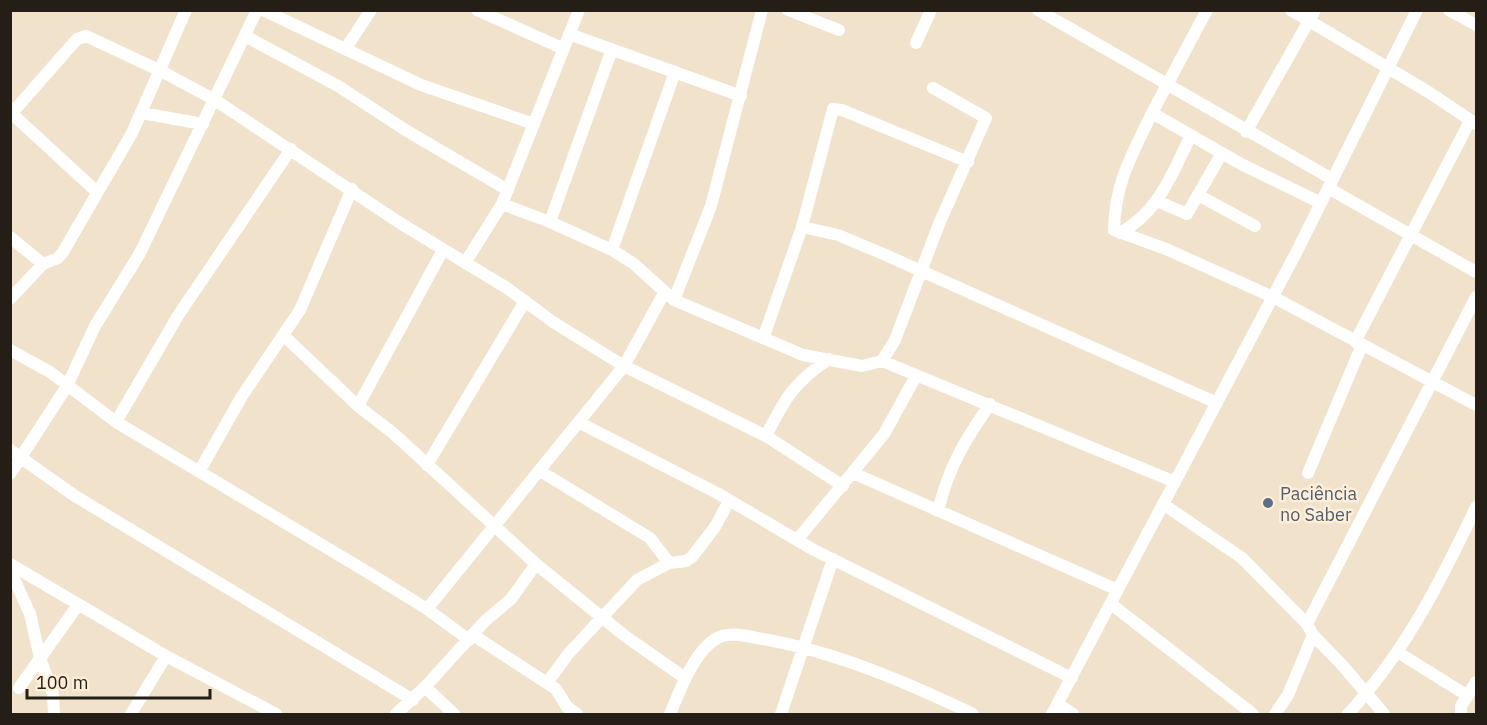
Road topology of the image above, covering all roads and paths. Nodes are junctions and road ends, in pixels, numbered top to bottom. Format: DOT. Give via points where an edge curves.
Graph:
graph roads {
  1 [pos="186,10"];
  2 [pos="257,10"];
  3 [pos="263,10"];
  4 [pos="371,10"];
  5 [pos="579,10"];
  6 [pos="762,10"];
  7 [pos="788,10"];
  8 [pos="931,10"];
  9 [pos="1038,10"];
  10 [pos="1207,10"];
  11 [pos="1291,10"];
  12 [pos="1417,10"];
  13 [pos="1449,10"];
  14 [pos="484,12"];
  15 [pos="1312,16"];
  16 [pos="1476,25"];
  17 [pos="839,30"];
  18 [pos="569,34"];
  19 [pos="245,36"];
  20 [pos="916,43"];
  21 [pos="346,48"];
  22 [pos="564,49"];
  23 [pos="612,49"];
  24 [pos="1388,67"];
  25 [pos="161,71"];
  26 [pos="675,72"];
  27 [pos="1167,83"];
  28 [pos="933,88"];
  29 [pos="741,96"];
  30 [pos="215,100"];
  31 [pos="11,113"];
  32 [pos="142,113"];
  33 [pos="1152,113"];
  34 [pos="1473,122"];
  35 [pos="203,124"];
  36 [pos="534,124"];
  37 [pos="1246,132"];
  38 [pos="1191,135"];
  39 [pos="291,149"];
  40 [pos="1222,153"];
  41 [pos="968,162"];
  42 [pos="1330,183"];
  43 [pos="352,189"];
  44 [pos="508,190"];
  45 [pos="97,192"];
  46 [pos="1200,195"];
  47 [pos="1156,201"];
  48 [pos="1320,203"];
  49 [pos="502,204"];
  50 [pos="550,222"];
  51 [pos="1255,226"];
  52 [pos="802,227"];
  53 [pos="1120,233"];
  54 [pos="1409,235"];
  55 [pos="10,237"];
  56 [pos="443,250"];
  57 [pos="612,250"];
  58 [pos="465,263"];
  59 [pos="44,264"];
  60 [pos="921,272"];
  61 [pos="1476,272"];
  62 [pos="664,292"];
  63 [pos="1273,297"];
  64 [pos="1476,297"];
  65 [pos="10,299"];
  66 [pos="675,300"];
  67 [pos="525,301"];
  68 [pos="283,335"];
  69 [pos="764,336"];
  70 [pos="1359,344"];
  71 [pos="10,350"];
  72 [pos="829,359"];
  73 [pos="882,361"];
  74 [pos="624,366"];
  75 [pos="916,376"];
  76 [pos="1433,383"];
  77 [pos="68,386"];
  78 [pos="1217,403"];
  79 [pos="990,404"];
  80 [pos="1476,405"];
  81 [pos="358,406"];
  82 [pos="116,422"];
  83 [pos="580,423"];
  84 [pos="766,436"];
  85 [pos="10,450"];
  86 [pos="21,460"];
  87 [pos="427,465"];
  88 [pos="200,470"];
  89 [pos="540,471"];
  90 [pos="1308,472"];
  91 [pos="853,473"];
  92 [pos="10,474"];
  93 [pos="1175,482"];
  94 [pos="843,486"];
  95 [pos="729,501"];
  96 [pos="1163,504"];
  97 [pos="1476,507"];
  98 [pos="938,511"];
  99 [pos="495,527"];
  100 [pos="797,540"];
  101 [pos="833,559"];
  102 [pos="669,563"];
  103 [pos="10,564"];
  104 [pos="536,564"];
  105 [pos="10,570"];
  106 [pos="1118,590"];
  107 [pos="1111,604"];
  108 [pos="78,605"];
  109 [pos="427,609"];
  110 [pos="604,618"];
  111 [pos="1310,630"];
  112 [pos="471,638"];
  113 [pos="803,646"];
  114 [pos="1399,653"];
  115 [pos="166,656"];
  116 [pos="40,658"];
  117 [pos="685,678"];
  118 [pos="1072,678"];
  119 [pos="1476,682"];
  120 [pos="547,683"];
  121 [pos="425,687"];
  122 [pos="19,688"];
  123 [pos="1368,694"];
  124 [pos="1468,696"];
  125 [pos="413,700"];
  126 [pos="1055,709"];
  127 [pos="54,714"];
  128 [pos="131,714"];
  129 [pos="276,714"];
  130 [pos="396,714"];
  131 [pos="454,714"];
  132 [pos="578,714"];
  133 [pos="670,714"];
  134 [pos="781,714"];
  135 [pos="973,714"];
  136 [pos="1073,714"];
  137 [pos="1253,714"];
  138 [pos="1275,714"];
  139 [pos="1348,714"];
  140 [pos="1384,714"];
  141 [pos="1461,714"];
  1 -- 25 [label="street"];
  2 -- 19 [label="street"];
  3 -- 21 [label="street"];
  4 -- 21 [label="street"];
  5 -- 18 [label="street"];
  6 -- 29 [label="street"];
  7 -- 17 [label="street"];
  8 -- 20 [label="street"];
  9 -- 27 [label="street"];
  10 -- 27 [label="street"];
  11 -- 15 [label="street"];
  12 -- 24 [label="street"];
  13 -- 16 [label="street"];
  14 -- 22 [label="street"];
  15 -- 24 [label="street"];
  15 -- 37 [label="street"];
  18 -- 22 [label="street"];
  18 -- 23 [label="street"];
  19 -- 30 [label="street"];
  19 -- 44 [label="street" via="338,86"];
  21 -- 36 [label="street" via="432,89"];
  22 -- 36 [label="street"];
  23 -- 26 [label="street"];
  23 -- 50 [label="street"];
  24 -- 34 [label="street"];
  24 -- 42 [label="street"];
  25 -- 30 [label="street"];
  25 -- 31 [label="street" via="81,36"];
  25 -- 32 [label="street"];
  26 -- 29 [label="street"];
  26 -- 57 [label="street"];
  27 -- 33 [label="street"];
  27 -- 37 [label="street"];
  28 -- 41 [label="street" via="986,118"];
  29 -- 66 [label="street" via="711,206"];
  30 -- 35 [label="street"];
  30 -- 39 [label="street"];
  31 -- 45 [label="street"];
  32 -- 35 [label="street"];
  32 -- 45 [label="street"];
  33 -- 38 [label="street"];
  33 -- 53 [label="street" via="1115,200 1114,230"];
  34 -- 54 [label="street"];
  35 -- 77 [label="street" via="140,253 95,326"];
  36 -- 44 [label="street"];
  37 -- 42 [label="street"];
  38 -- 40 [label="street"];
  38 -- 47 [label="street"];
  39 -- 43 [label="street"];
  39 -- 82 [label="street" via="179,314"];
  40 -- 46 [label="street"];
  40 -- 48 [label="street"];
  41 -- 52 [label="street" via="832,109"];
  41 -- 60 [label="street"];
  42 -- 48 [label="street"];
  42 -- 54 [label="street"];
  43 -- 56 [label="street"];
  43 -- 68 [label="street" via="313,284"];
  44 -- 49 [label="street"];
  45 -- 59 [label="street" via="63,252"];
  46 -- 47 [label="street" via="1187,214"];
  46 -- 51 [label="street"];
  47 -- 53 [label="street" via="1140,222"];
  48 -- 63 [label="street"];
  49 -- 50 [label="street"];
  49 -- 58 [label="street"];
  50 -- 57 [label="street"];
  52 -- 60 [label="street" via="838,235"];
  52 -- 69 [label="street"];
  53 -- 63 [label="street"];
  54 -- 61 [label="street"];
  54 -- 70 [label="street"];
  55 -- 59 [label="street"];
  56 -- 58 [label="street"];
  56 -- 81 [label="street"];
  57 -- 62 [label="street"];
  58 -- 67 [label="street"];
  59 -- 65 [label="street"];
  60 -- 73 [label="street" via="896,340"];
  60 -- 78 [label="street"];
  62 -- 66 [label="street"];
  62 -- 74 [label="street"];
  63 -- 70 [label="street"];
  63 -- 78 [label="street"];
  64 -- 76 [label="street"];
  66 -- 69 [label="street"];
  67 -- 74 [label="street"];
  67 -- 87 [label="street"];
  68 -- 81 [label="street"];
  68 -- 88 [label="street"];
  69 -- 72 [label="street" via="803,355"];
  70 -- 76 [label="street"];
  70 -- 90 [label="street"];
  71 -- 77 [label="street"];
  72 -- 73 [label="street" via="862,366"];
  72 -- 84 [label="street" via="807,374 785,397"];
  73 -- 75 [label="street"];
  74 -- 83 [label="street"];
  74 -- 84 [label="street"];
  75 -- 79 [label="street"];
  75 -- 91 [label="street" via="891,423"];
  76 -- 80 [label="street"];
  76 -- 111 [label="street"];
  77 -- 82 [label="street"];
  77 -- 86 [label="street"];
  78 -- 93 [label="street"];
  79 -- 93 [label="street"];
  79 -- 98 [label="street" via="958,452"];
  81 -- 87 [label="street"];
  82 -- 88 [label="street"];
  83 -- 89 [label="street"];
  83 -- 95 [label="street"];
  84 -- 94 [label="street"];
  85 -- 86 [label="street"];
  86 -- 92 [label="street"];
  86 -- 125 [label="street"];
  87 -- 99 [label="street"];
  88 -- 109 [label="street"];
  89 -- 99 [label="street"];
  89 -- 102 [label="street" via="650,538"];
  91 -- 94 [label="street"];
  91 -- 98 [label="street"];
  93 -- 96 [label="street"];
  94 -- 100 [label="street"];
  95 -- 100 [label="street"];
  95 -- 102 [label="street" via="692,557"];
  96 -- 106 [label="street"];
  96 -- 111 [label="street" via="1242,558"];
  97 -- 114 [label="street"];
  98 -- 106 [label="street"];
  99 -- 104 [label="street"];
  99 -- 109 [label="street"];
  100 -- 101 [label="street"];
  101 -- 113 [label="street"];
  101 -- 118 [label="street"];
  102 -- 110 [label="street" via="637,580"];
  103 -- 108 [label="street"];
  104 -- 110 [label="street"];
  104 -- 112 [label="street" via="511,599"];
  105 -- 116 [label="street" via="30,614"];
  106 -- 107 [label="street"];
  107 -- 118 [label="street"];
  107 -- 137 [label="street"];
  108 -- 115 [label="street"];
  108 -- 116 [label="street"];
  109 -- 112 [label="street"];
  110 -- 117 [label="street"];
  110 -- 120 [label="street" via="569,653"];
  111 -- 123 [label="street"];
  111 -- 138 [label="street" via="1288,695"];
  112 -- 120 [label="street"];
  112 -- 121 [label="street"];
  113 -- 117 [label="street" via="723,636 694,662"];
  113 -- 134 [label="street"];
  113 -- 135 [label="street" via="927,692"];
  114 -- 123 [label="street"];
  114 -- 124 [label="street"];
  115 -- 128 [label="street"];
  115 -- 129 [label="street"];
  116 -- 122 [label="street"];
  116 -- 127 [label="street" via="53,694"];
  117 -- 133 [label="street"];
  118 -- 126 [label="street"];
  119 -- 124 [label="street"];
  120 -- 132 [label="street"];
  121 -- 125 [label="street"];
  121 -- 131 [label="street"];
  123 -- 139 [label="street"];
  123 -- 140 [label="street"];
  124 -- 141 [label="street"];
  125 -- 130 [label="street"];
  126 -- 136 [label="street"];
}
